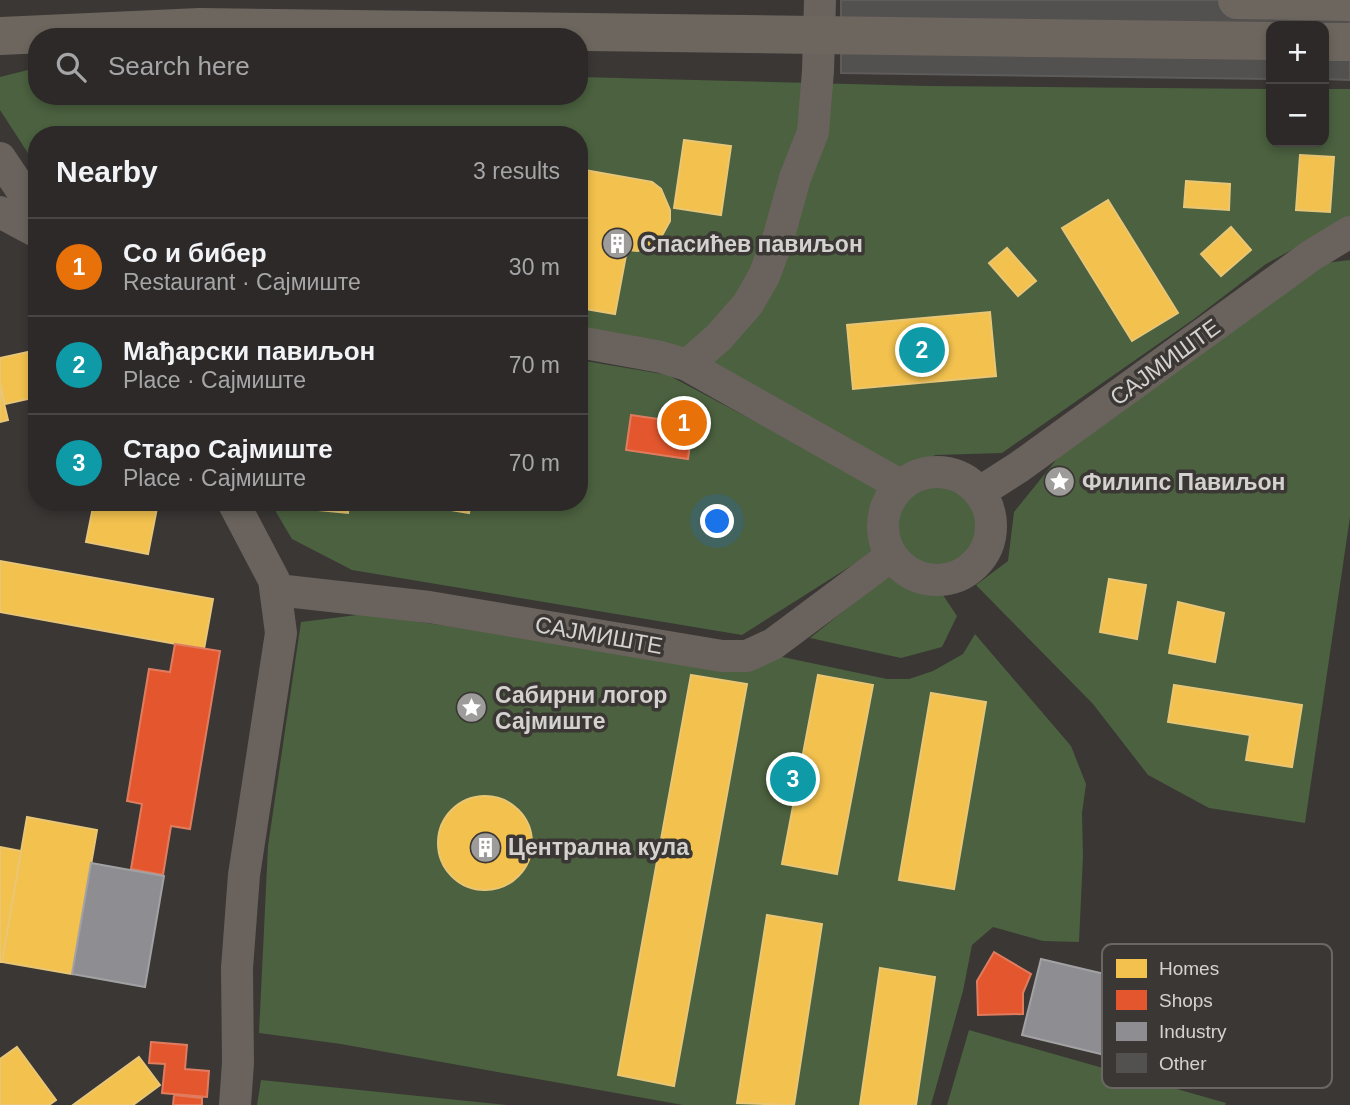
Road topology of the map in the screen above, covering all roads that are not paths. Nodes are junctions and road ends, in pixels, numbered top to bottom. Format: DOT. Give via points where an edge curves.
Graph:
graph roads {
  1 [pos="799,0"];
  2 [pos="820,0"];
  3 [pos="1237,0"];
  4 [pos="1350,2"];
  5 [pos="182,28"];
  6 [pos="272,28"];
  7 [pos="588,32"];
  8 [pos="28,37"];
  9 [pos="3,38"];
  10 [pos="1266,41"];
  11 [pos="1329,42"];
  12 [pos="1350,42"];
  13 [pos="0,158"];
  14 [pos="795,177"];
  15 [pos="28,200"];
  16 [pos="0,212"];
  17 [pos="28,227"];
  18 [pos="1350,232"];
  19 [pos="588,344"];
  20 [pos="687,365"];
  21 [pos="900,485"];
  22 [pos="980,492"];
  23 [pos="238,511"];
  24 [pos="891,556"];
  25 [pos="277,590"];
  26 [pos="235,1105"];
  1 -- 14 [label="street"];
  2 -- 14 [label="street" via="813,132"];
  3 -- 4 [label="main road"];
  5 -- 6 [label="main road"];
  7 -- 10 [label="main road"];
  8 -- 9 [label="main road"];
  11 -- 12 [label="main road"];
  13 -- 15 [label="street"];
  14 -- 20 [label="street" via="778,239 754,294 733,322"];
  16 -- 17 [label="street"];
  18 -- 22 [label="street, САЈМИШТЕ" via="1311,255"];
  19 -- 20 [label="street"];
  20 -- 21 [label="street"];
  21 -- 22 [label="street" via="926,472 941,472 956,475"];
  21 -- 24 [label="street" via="890,497 883,519 884,542"];
  22 -- 24 [label="street" via="991,519 991,533 980,560 969,570 956,577 930,580 908,573"];
  23 -- 25 [label="street"];
  24 -- 25 [label="street, САЈМИШТЕ" via="772,644 747,656 722,656 429,607"];
  25 -- 26 [label="street" via="281,645 244,875"];
}
